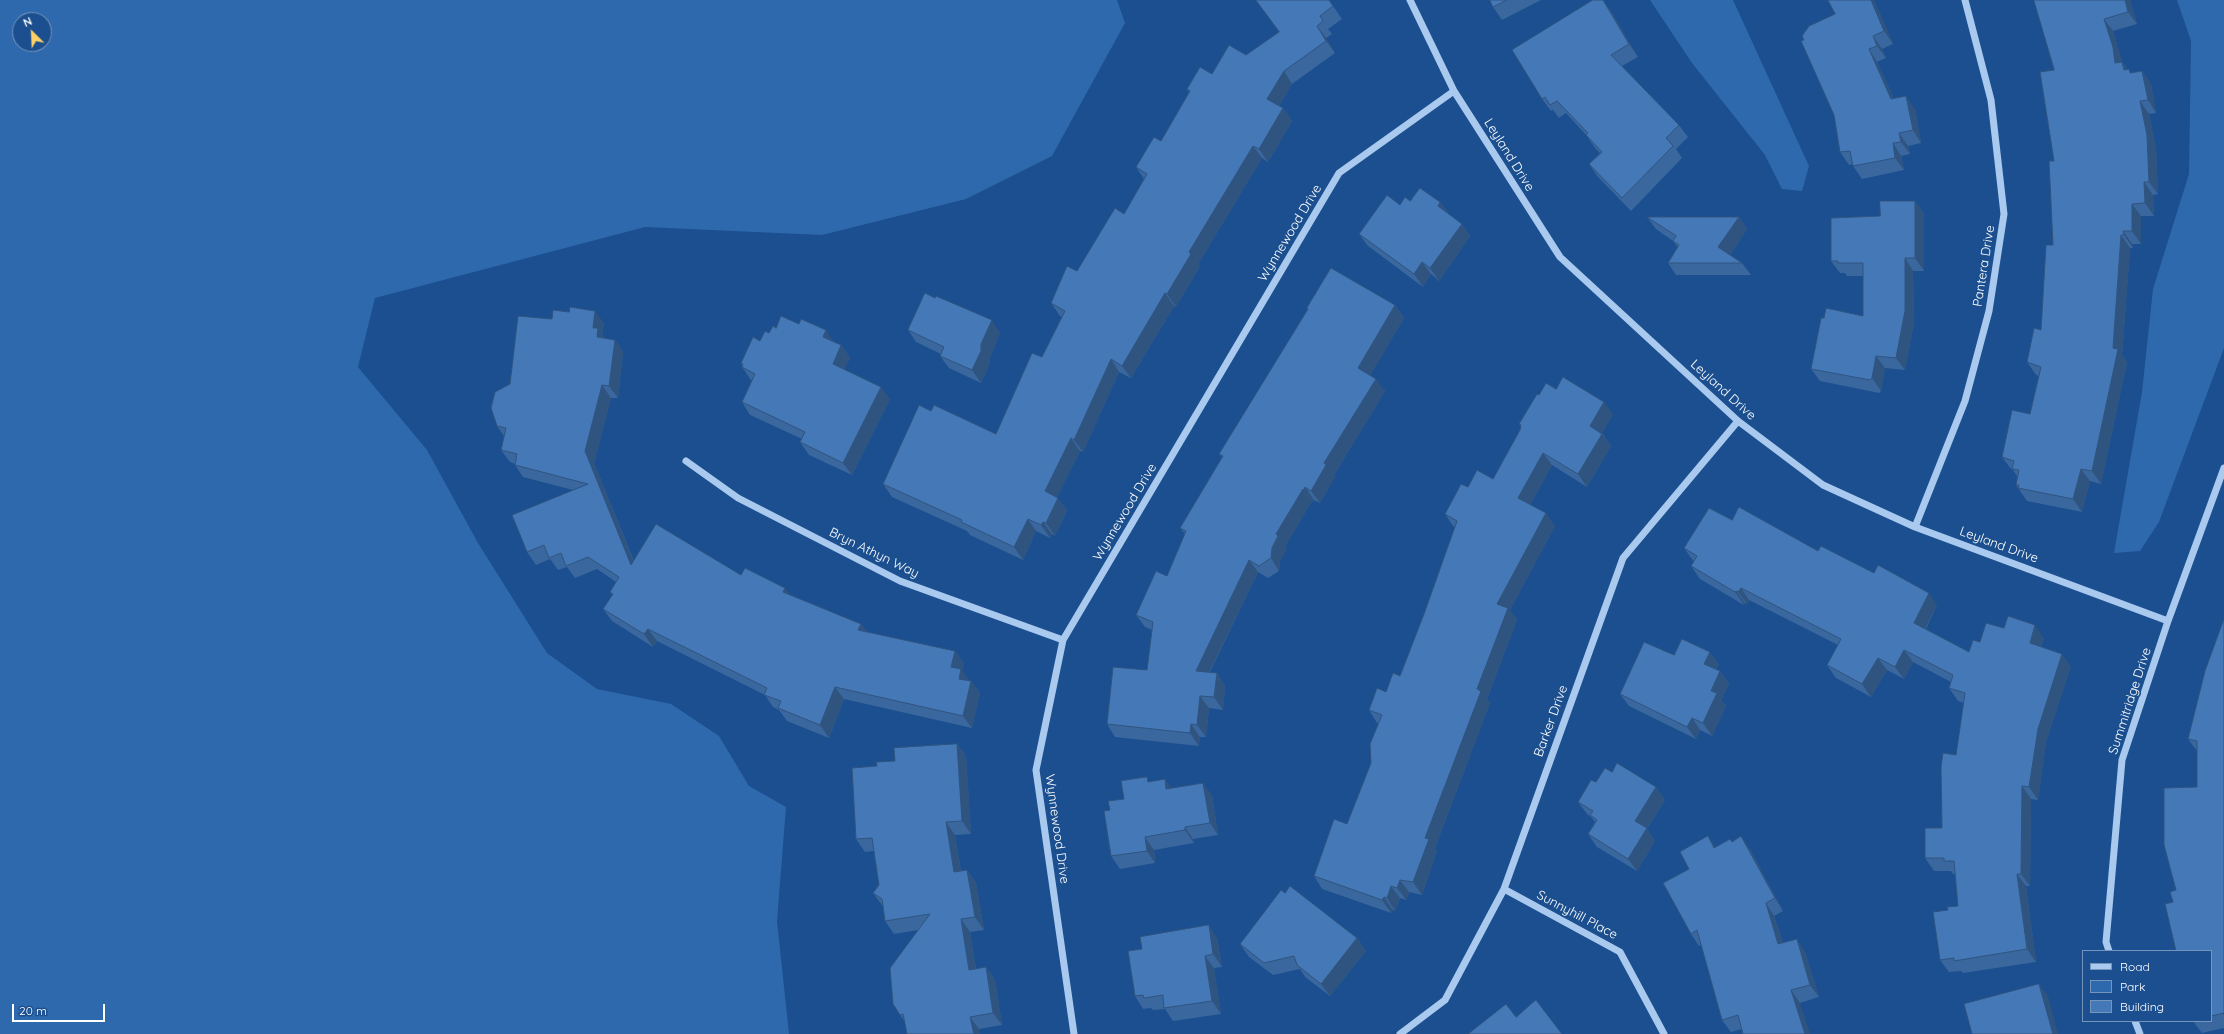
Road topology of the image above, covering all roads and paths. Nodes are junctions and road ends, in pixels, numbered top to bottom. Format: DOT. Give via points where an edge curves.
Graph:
graph roads {
  1 [pos="1410,0"];
  2 [pos="1964,0"];
  3 [pos="1454,91"];
  4 [pos="1738,421"];
  5 [pos="686,461"];
  6 [pos="2224,468"];
  7 [pos="1915,527"];
  8 [pos="2168,621"];
  9 [pos="1063,640"];
  10 [pos="1504,889"];
  11 [pos="2109,950"];
  12 [pos="2135,1022"];
  13 [pos="1074,1034"];
  14 [pos="1400,1034"];
  15 [pos="1664,1034"];
  16 [pos="2140,1034"];
  1 -- 3 [label="street, Leyland Drive"];
  2 -- 7 [label="street, Pantera Drive" via="1991,100 2004,214 1989,311 1965,402"];
  3 -- 4 [label="street, Leyland Drive" via="1560,257"];
  3 -- 9 [label="street, Wynnewood Drive" via="1339,173"];
  4 -- 7 [label="street, Leyland Drive" via="1823,485"];
  4 -- 10 [label="street, Barker Drive" via="1623,558"];
  5 -- 9 [label="street, Bryn Athyn Way" via="738,498 900,581"];
  6 -- 8 [label="street, Summitridge Drive"];
  7 -- 8 [label="street, Leyland Drive"];
  8 -- 11 [label="street, Summitridge Drive" via="2122,760 2106,942"];
  9 -- 13 [label="street, Wynnewood Drive" via="1036,770"];
  10 -- 14 [label="street, Barker Drive" via="1445,1000"];
  10 -- 15 [label="street, Sunnyhill Place" via="1620,952"];
  12 -- 16 [label="street"];
}
